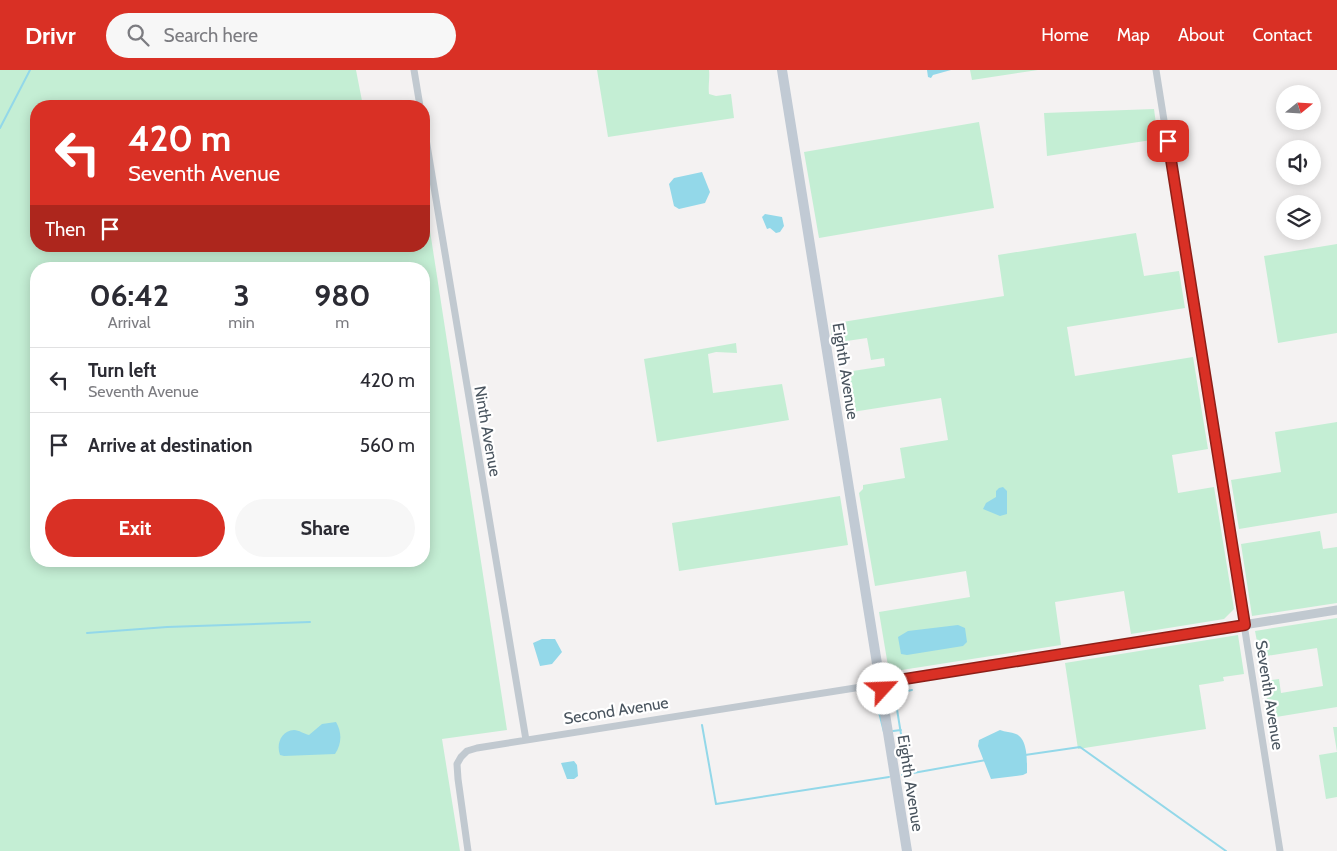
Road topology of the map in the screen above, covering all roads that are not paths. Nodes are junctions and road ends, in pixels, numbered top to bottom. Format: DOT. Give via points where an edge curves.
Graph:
graph roads {
  1 [pos="414,70"];
  2 [pos="782,70"];
  3 [pos="1156,70"];
  4 [pos="419,100"];
  5 [pos="430,163"];
  6 [pos="1337,610"];
  7 [pos="1245,625"];
  8 [pos="880,683"];
  9 [pos="526,740"];
  10 [pos="468,851"];
  11 [pos="907,851"];
  12 [pos="1280,851"];
  1 -- 4 [label="street"];
  2 -- 8 [label="main road, Eighth Avenue"];
  3 -- 7 [label="street, Seventh Avenue"];
  5 -- 9 [label="street, Ninth Avenue"];
  6 -- 7 [label="street, Second Avenue"];
  7 -- 8 [label="street, Second Avenue"];
  7 -- 12 [label="street, Seventh Avenue"];
  8 -- 9 [label="street, Second Avenue"];
  8 -- 11 [label="main road, Eighth Avenue"];
  9 -- 10 [label="street, Second Avenue" via="467,751 457,764"];
}
